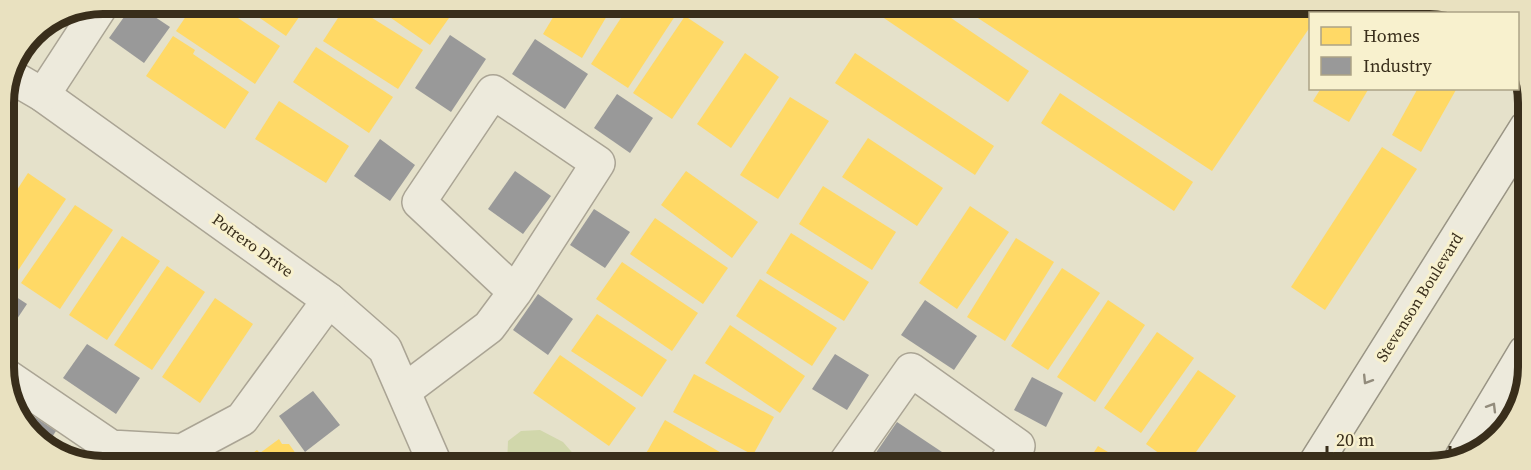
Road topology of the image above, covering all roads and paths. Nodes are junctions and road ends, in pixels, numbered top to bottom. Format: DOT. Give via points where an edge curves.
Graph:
graph roads {
  1 [pos="96,14"];
  2 [pos="17,80"];
  3 [pos="43,95"];
  4 [pos="1518,141"];
  5 [pos="515,292"];
  6 [pos="329,300"];
  7 [pos="1518,364"];
  8 [pos="15,383"];
  9 [pos="404,391"];
  10 [pos="1468,448"];
  11 [pos="105,455"];
  12 [pos="432,456"];
  13 [pos="850,456"];
  14 [pos="1011,456"];
  15 [pos="1319,456"];
  1 -- 3 [label="street"];
  2 -- 3 [label="street, Potrero Drive"];
  3 -- 6 [label="street, Potrero Drive"];
  4 -- 15 [label="street, Stevenson Boulevard, one-way"];
  5 -- 5 [label="street" via="598,163 493,92 419,202"];
  5 -- 9 [label="street" via="489,327"];
  6 -- 9 [label="street, Potrero Drive" via="385,349"];
  6 -- 11 [label="street" via="242,418 182,451"];
  10 -- 7 [label="street, one-way"];
  8 -- 11 [label="street"];
  9 -- 12 [label="street, Potrero Drive"];
  13 -- 14 [label="street" via="911,370 1018,446"];
}
